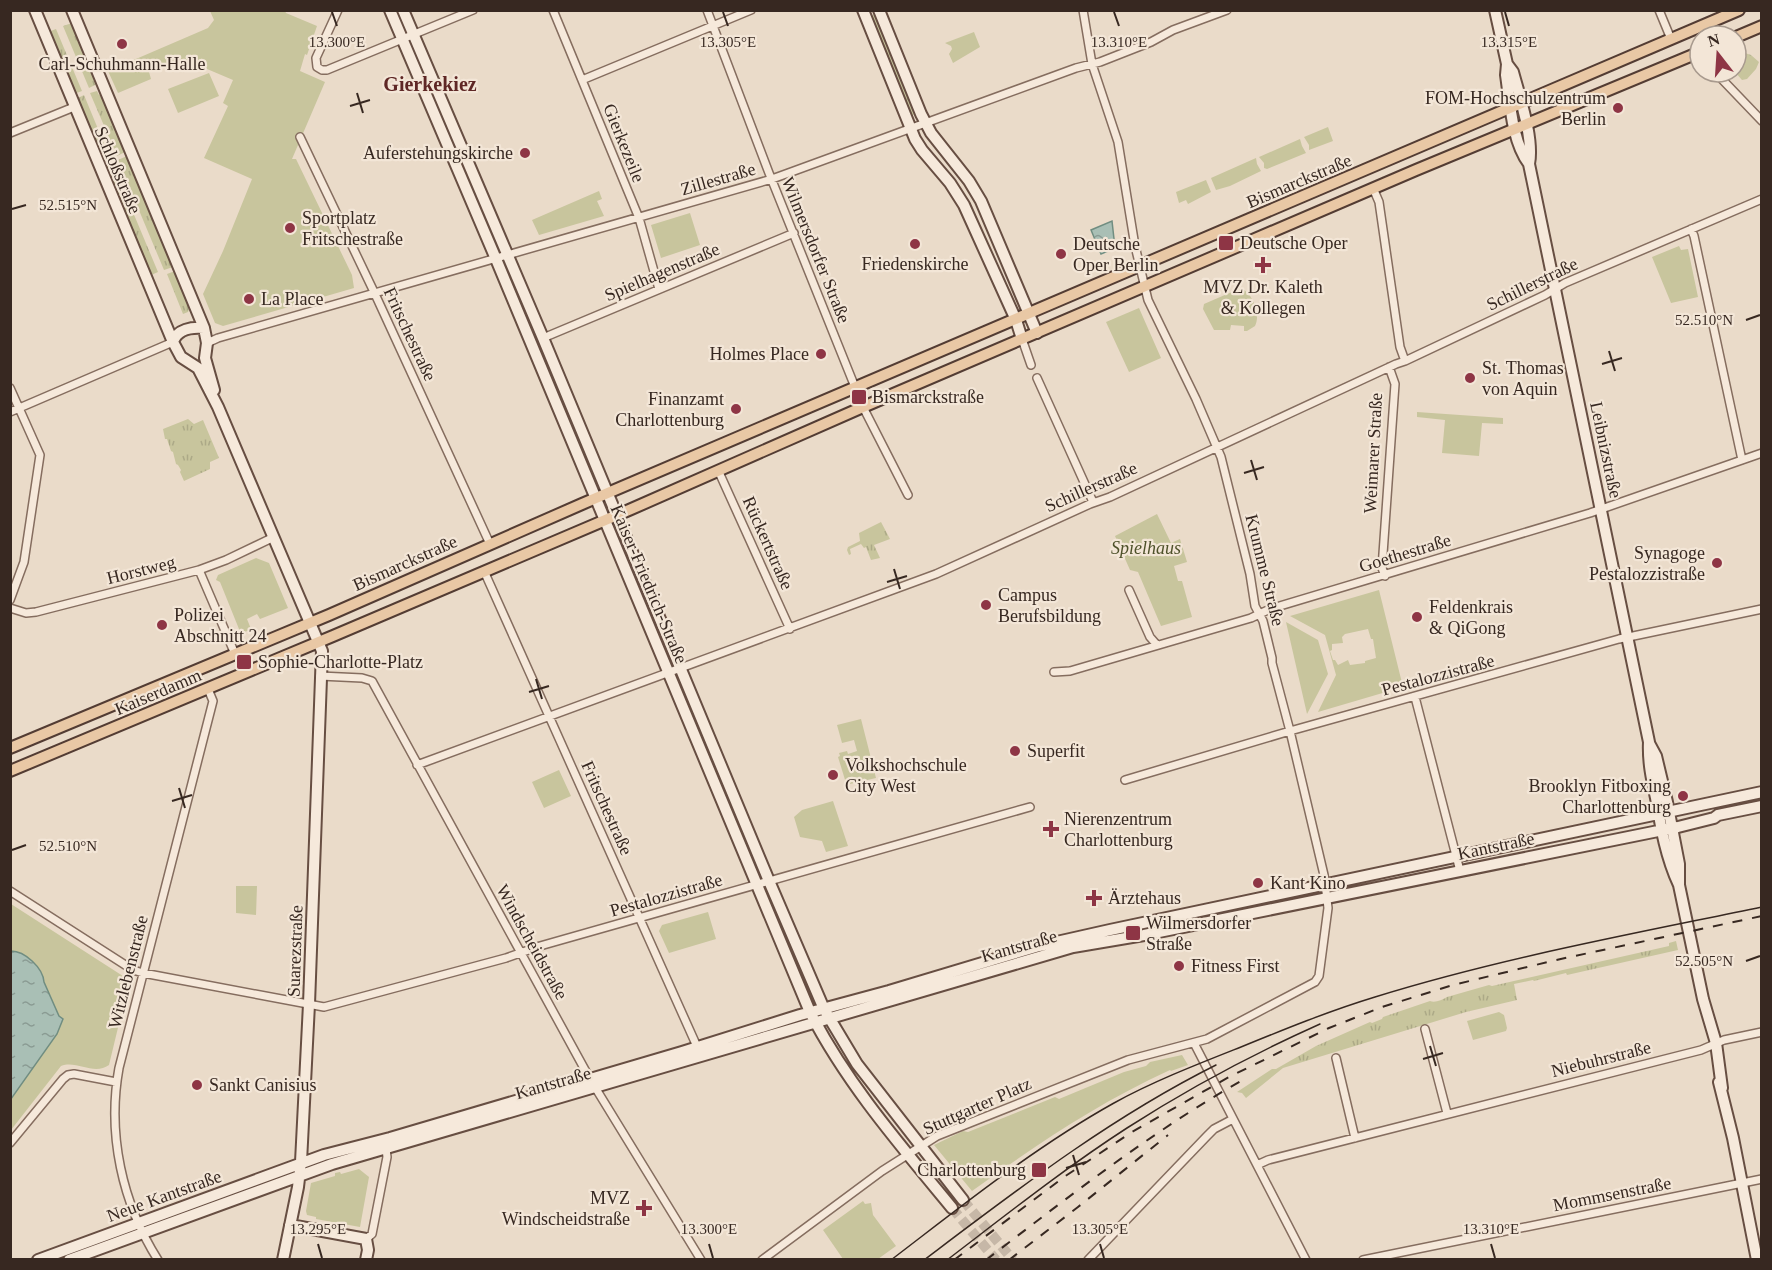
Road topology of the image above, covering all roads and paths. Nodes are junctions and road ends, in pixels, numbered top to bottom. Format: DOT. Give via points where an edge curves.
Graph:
graph roads {
  1 [pos="35,10"];
  2 [pos="72,10"];
  3 [pos="338,10"];
  4 [pos="390,10"];
  5 [pos="403,10"];
  6 [pos="473,10"];
  7 [pos="553,10"];
  8 [pos="707,10"];
  9 [pos="751,10"];
  10 [pos="863,10"];
  11 [pos="879,10"];
  12 [pos="1083,10"];
  13 [pos="1227,10"];
  14 [pos="1495,10"];
  15 [pos="1659,10"];
  16 [pos="1739,10"];
  17 [pos="713,26"];
  18 [pos="413,36"];
  19 [pos="1671,39"];
  20 [pos="402,40"];
  21 [pos="1688,58"];
  22 [pos="1092,64"];
  23 [pos="1507,64"];
  24 [pos="582,80"];
  25 [pos="1726,84"];
  26 [pos="1522,104"];
  27 [pos="1511,108"];
  28 [pos="70,109"];
  29 [pos="1761,121"];
  30 [pos="926,124"];
  31 [pos="1526,124"];
  32 [pos="1515,128"];
  33 [pos="910,129"];
  34 [pos="10,133"];
  35 [pos="300,138"];
  36 [pos="1529,164"];
  37 [pos="772,179"];
  38 [pos="1373,188"];
  39 [pos="1761,199"];
  40 [pos="639,218"];
  41 [pos="1691,229"];
  42 [pos="794,233"];
  43 [pos="501,258"];
  44 [pos="1140,267"];
  45 [pos="1145,287"];
  46 [pos="659,289"];
  47 [pos="1556,290"];
  48 [pos="375,294"];
  49 [pos="1028,314"];
  50 [pos="1016,320"];
  51 [pos="204,328"];
  52 [pos="1037,333"];
  53 [pos="543,338"];
  54 [pos="1022,339"];
  55 [pos="173,342"];
  56 [pos="207,343"];
  57 [pos="205,358"];
  58 [pos="1405,362"];
  59 [pos="192,363"];
  60 [pos="1031,365"];
  61 [pos="1389,367"];
  62 [pos="1037,378"];
  63 [pos="10,387"];
  64 [pos="855,388"];
  65 [pos="863,406"];
  66 [pos="218,407"];
  67 [pos="20,409"];
  68 [pos="10,412"];
  69 [pos="1217,447"];
  70 [pos="1761,453"];
  71 [pos="1742,460"];
  72 [pos="718,470"];
  73 [pos="607,494"];
  74 [pos="908,495"];
  75 [pos="595,499"];
  76 [pos="1094,502"];
  77 [pos="1601,509"];
  78 [pos="616,515"];
  79 [pos="604,520"];
  80 [pos="269,540"];
  81 [pos="490,544"];
  82 [pos="199,570"];
  83 [pos="484,572"];
  84 [pos="1385,576"];
  85 [pos="1129,590"];
  86 [pos="10,600"];
  87 [pos="10,608"];
  88 [pos="1761,609"];
  89 [pos="1259,614"];
  90 [pos="310,623"];
  91 [pos="790,629"];
  92 [pos="1628,637"];
  93 [pos="318,643"];
  94 [pos="1157,645"];
  95 [pos="235,654"];
  96 [pos="680,669"];
  97 [pos="1054,672"];
  98 [pos="669,673"];
  99 [pos="320,676"];
  100 [pos="208,689"];
  101 [pos="1416,697"];
  102 [pos="549,716"];
  103 [pos="1290,731"];
  104 [pos="10,748"];
  105 [pos="417,765"];
  106 [pos="10,771"];
  107 [pos="1125,780"];
  108 [pos="1761,792"];
  109 [pos="1761,806"];
  110 [pos="1030,807"];
  111 [pos="1664,813"];
  112 [pos="1667,829"];
  113 [pos="1457,856"];
  114 [pos="1460,871"];
  115 [pos="769,880"];
  116 [pos="756,884"];
  117 [pos="1325,885"];
  118 [pos="10,891"];
  119 [pos="1327,898"];
  120 [pos="640,918"];
  121 [pos="521,953"];
  122 [pos="143,974"];
  123 [pos="309,1004"];
  124 [pos="824,1009"];
  125 [pos="810,1012"];
  126 [pos="830,1019"];
  127 [pos="815,1023"];
  128 [pos="1425,1029"];
  129 [pos="1761,1032"];
  130 [pos="1194,1043"];
  131 [pos="1712,1044"];
  132 [pos="699,1052"];
  133 [pos="1336,1058"];
  134 [pos="116,1082"];
  135 [pos="593,1083"];
  136 [pos="1447,1113"];
  137 [pos="1233,1119"];
  138 [pos="1356,1138"];
  139 [pos="10,1143"];
  140 [pos="920,1146"];
  141 [pos="386,1149"];
  142 [pos="908,1154"];
  143 [pos="301,1162"];
  144 [pos="1257,1165"];
  145 [pos="300,1176"];
  146 [pos="1761,1179"];
  147 [pos="1741,1183"];
  148 [pos="963,1200"];
  149 [pos="952,1208"];
  150 [pos="290,1225"];
  151 [pos="140,1228"];
  152 [pos="367,1241"];
  153 [pos="38,1260"];
  154 [pos="69,1260"];
  155 [pos="158,1260"];
  156 [pos="283,1260"];
  157 [pos="366,1260"];
  158 [pos="701,1260"];
  159 [pos="762,1260"];
  160 [pos="1088,1260"];
  161 [pos="1306,1260"];
  162 [pos="1363,1260"];
  163 [pos="1757,1260"];
  1 -- 28 [label="main road, Schloßstraße"];
  2 -- 51 [label="main road, Schloßstraße"];
  3 -- 20 [label="street" via="316,58 317,67 322,70"];
  4 -- 20 [label="main road, Kaiser-Friedrich-Straße"];
  5 -- 18 [label="main road, Kaiser-Friedrich-Straße"];
  6 -- 18 [label="street"];
  7 -- 24 [label="street, Gierkezeile"];
  8 -- 17 [label="street, Wilmersdorfer Straße"];
  9 -- 17 [label="street"];
  10 -- 33 [label="main road"];
  11 -- 30 [label="main road"];
  12 -- 22 [label="street, Krumme Straße"];
  13 -- 22 [label="street, Zillestraße"];
  14 -- 23 [label="main road, Leibnizstraße"];
  15 -- 19 [label="street"];
  16 -- 19 [label="main road, Bismarckstraße"];
  17 -- 24 [label="street"];
  17 -- 37 [label="street, Wilmersdorfer Straße"];
  18 -- 20 [label="street"];
  18 -- 43 [label="main road, Kaiser-Friedrich-Straße"];
  19 -- 26 [label="main road, Bismarckstraße"];
  20 -- 43 [label="main road, Kaiser-Friedrich-Straße"];
  21 -- 31 [label="main road, Bismarckstraße"];
  22 -- 30 [label="street, Zillestraße"];
  22 -- 44 [label="street, Krumme Straße" via="1118,142"];
  23 -- 26 [label="main road, Leibnizstraße"];
  23 -- 27 [label="main road, Leibnizstraße"];
  24 -- 40 [label="street, Gierkezeile"];
  25 -- 29 [label="street"];
  26 -- 27 [label="main road, Bismarckstraße"];
  26 -- 31 [label="main road, Leibnizstraße"];
  27 -- 32 [label="main road, Leibnizstraße"];
  27 -- 44 [label="main road, Bismarckstraße"];
  28 -- 34 [label="street"];
  28 -- 55 [label="main road, Schloßstraße"];
  30 -- 33 [label="street, Zillestraße"];
  30 -- 49 [label="main road" via="979,197"];
  31 -- 32 [label="main road, Bismarckstraße"];
  31 -- 36 [label="main road, Leibnizstraße"];
  32 -- 36 [label="main road, Leibnizstraße"];
  32 -- 38 [label="main road, Bismarckstraße"];
  33 -- 37 [label="street, Zillestraße"];
  33 -- 50 [label="main road" via="964,205"];
  35 -- 48 [label="street, Fritschestraße"];
  36 -- 47 [label="main road, Leibnizstraße"];
  37 -- 40 [label="street, Zillestraße"];
  37 -- 42 [label="street, Wilmersdorfer Straße"];
  38 -- 45 [label="main road, Bismarckstraße"];
  38 -- 58 [label="street" via="1379,202"];
  39 -- 41 [label="street, Schillerstraße"];
  40 -- 43 [label="street, Zillestraße"];
  40 -- 46 [label="street, Gierkezeile"];
  41 -- 47 [label="street, Schillerstraße" via="1564,283"];
  41 -- 71 [label="street"];
  42 -- 46 [label="street, Spielhagenstraße"];
  42 -- 64 [label="street, Wilmersdorfer Straße"];
  43 -- 48 [label="street, Zillestraße"];
  43 -- 53 [label="main road, Kaiser-Friedrich-Straße"];
  43 -- 75 [label="main road, Kaiser-Friedrich-Straße"];
  44 -- 45 [label="street, Krumme Straße"];
  44 -- 49 [label="main road, Bismarckstraße"];
  45 -- 52 [label="main road, Bismarckstraße"];
  45 -- 69 [label="street, Krumme Straße"];
  46 -- 53 [label="street, Spielhagenstraße"];
  47 -- 58 [label="street, Schillerstraße"];
  47 -- 77 [label="main road, Leibnizstraße"];
  48 -- 56 [label="street, Zillestraße"];
  48 -- 81 [label="street, Fritschestraße"];
  49 -- 50 [label="main road, Bismarckstraße"];
  49 -- 52 [label="main road"];
  50 -- 54 [label="main road"];
  50 -- 64 [label="main road, Bismarckstraße"];
  51 -- 55 [label="main road" via="186,329"];
  51 -- 56 [label="main road, Schloßstraße"];
  52 -- 54 [label="main road, Bismarckstraße"];
  53 -- 73 [label="main road, Kaiser-Friedrich-Straße"];
  54 -- 60 [label="street"];
  54 -- 65 [label="main road, Bismarckstraße"];
  55 -- 59 [label="main road, Schloßstraße" via="181,357"];
  55 -- 67 [label="street"];
  56 -- 57 [label="main road, Schloßstraße"];
  57 -- 59 [label="main road"];
  57 -- 66 [label="main road, Schloßstraße"];
  58 -- 61 [label="street, Schillerstraße"];
  59 -- 66 [label="main road, Schloßstraße"];
  61 -- 69 [label="street, Schillerstraße"];
  61 -- 84 [label="street, Weimarer Straße" via="1395,384 1382,568"];
  62 -- 76 [label="street"];
  63 -- 67 [label="street"];
  64 -- 65 [label="street, Wilmersdorfer Straße"];
  64 -- 73 [label="main road, Bismarckstraße"];
  65 -- 72 [label="main road, Bismarckstraße"];
  65 -- 74 [label="street, Wilmersdorfer Straße"];
  66 -- 80 [label="main road, Schloßstraße"];
  67 -- 68 [label="street"];
  67 -- 86 [label="street" via="40,455 24,562"];
  69 -- 76 [label="street, Schillerstraße"];
  69 -- 89 [label="street, Krumme Straße"];
  70 -- 71 [label="street, Goethestraße"];
  71 -- 77 [label="street, Goethestraße"];
  72 -- 78 [label="main road, Bismarckstraße"];
  72 -- 91 [label="street, Rückertstraße"];
  73 -- 75 [label="main road, Bismarckstraße"];
  73 -- 78 [label="main road, Kaiser-Friedrich-Straße"];
  75 -- 79 [label="main road, Kaiser-Friedrich-Straße"];
  75 -- 81 [label="main road, Bismarckstraße"];
  76 -- 91 [label="street, Schillerstraße" via="936,574"];
  77 -- 84 [label="street, Goethestraße"];
  77 -- 92 [label="main road, Leibnizstraße"];
  78 -- 79 [label="main road, Bismarckstraße"];
  78 -- 96 [label="main road, Kaiser-Friedrich-Straße"];
  79 -- 83 [label="main road, Bismarckstraße"];
  79 -- 98 [label="main road, Kaiser-Friedrich-Straße"];
  80 -- 82 [label="street, Horstweg"];
  80 -- 90 [label="main road, Schloßstraße"];
  81 -- 90 [label="main road, Bismarckstraße"];
  82 -- 87 [label="street, Horstweg" via="36,612"];
  82 -- 95 [label="street"];
  83 -- 93 [label="main road, Bismarckstraße"];
  83 -- 102 [label="street, Fritschestraße"];
  84 -- 89 [label="street, Goethestraße"];
  85 -- 94 [label="street"];
  88 -- 92 [label="street, Pestalozzistraße"];
  89 -- 94 [label="street, Goethestraße"];
  89 -- 103 [label="street, Krumme Straße"];
  90 -- 93 [label="main road, Suarezstraße"];
  90 -- 95 [label="main road"];
  91 -- 96 [label="street, Schillerstraße"];
  92 -- 101 [label="street, Pestalozzistraße"];
  92 -- 111 [label="main road, Leibnizstraße" via="1649,742 1656,756"];
  93 -- 99 [label="main road, Suarezstraße" via="322,651"];
  93 -- 100 [label="main road, Kaiserdamm"];
  94 -- 97 [label="street, Goethestraße" via="1070,671"];
  95 -- 104 [label="main road, Kaiserdamm"];
  96 -- 98 [label="street, Schillerstraße"];
  96 -- 115 [label="main road, Kaiser-Friedrich-Straße"];
  98 -- 102 [label="street, Schillerstraße"];
  98 -- 116 [label="main road, Kaiser-Friedrich-Straße"];
  99 -- 105 [label="street, Windscheidstraße" via="372,681"];
  99 -- 123 [label="main road, Suarezstraße"];
  100 -- 106 [label="main road, Kaiserdamm"];
  100 -- 122 [label="street, Witzlebenstraße" via="213,701"];
  101 -- 103 [label="street, Pestalozzistraße"];
  101 -- 113 [label="street"];
  102 -- 105 [label="street, Schillerstraße"];
  102 -- 120 [label="street, Fritschestraße"];
  103 -- 107 [label="street, Pestalozzistraße"];
  103 -- 117 [label="street, Krumme Straße"];
  105 -- 121 [label="street, Windscheidstraße"];
  108 -- 111 [label="main road, Kantstraße"];
  109 -- 112 [label="main road, Kantstraße"];
  110 -- 115 [label="street, Pestalozzistraße"];
  111 -- 112 [label="main road, Leibnizstraße"];
  111 -- 113 [label="main road, Kantstraße"];
  112 -- 114 [label="main road, Kantstraße"];
  112 -- 131 [label="main road, Leibnizstraße" via="1679,864 1679,885"];
  113 -- 114 [label="street"];
  113 -- 117 [label="main road, Kantstraße"];
  114 -- 119 [label="main road, Kantstraße"];
  115 -- 116 [label="street, Pestalozzistraße"];
  115 -- 124 [label="main road, Kaiser-Friedrich-Straße"];
  116 -- 120 [label="street, Pestalozzistraße"];
  116 -- 125 [label="main road, Kaiser-Friedrich-Straße"];
  117 -- 119 [label="street, Krumme Straße"];
  117 -- 124 [label="main road, Kantstraße" via="1055,942"];
  118 -- 122 [label="street, Pestalozzistraße"];
  119 -- 126 [label="main road, Kantstraße" via="1073,947"];
  119 -- 130 [label="street, Krumme Straße" via="1321,970 1315,982"];
  120 -- 121 [label="street, Pestalozzistraße"];
  120 -- 132 [label="street, Fritschestraße"];
  121 -- 123 [label="street, Pestalozzistraße" via="324,1007"];
  121 -- 135 [label="street, Windscheidstraße"];
  122 -- 123 [label="street, Pestalozzistraße"];
  122 -- 134 [label="street, Witzlebenstraße"];
  123 -- 143 [label="main road, Suarezstraße"];
  124 -- 125 [label="main road, Kantstraße"];
  124 -- 126 [label="main road, Kaiser-Friedrich-Straße"];
  125 -- 127 [label="main road, Kaiser-Friedrich-Straße"];
  125 -- 132 [label="main road, Kantstraße"];
  126 -- 127 [label="main road, Kantstraße"];
  126 -- 140 [label="main road, Kaiser-Friedrich-Straße" via="857,1064"];
  127 -- 132 [label="main road, Kantstraße"];
  127 -- 142 [label="main road, Kaiser-Friedrich-Straße" via="852,1082"];
  128 -- 136 [label="street"];
  129 -- 131 [label="street, Niebuhrstraße"];
  130 -- 137 [label="street"];
  130 -- 140 [label="street, Stuttgarter Platz" via="1118,1064"];
  131 -- 136 [label="street, Niebuhrstraße" via="1701,1050"];
  131 -- 147 [label="main road, Leibnizstraße"];
  132 -- 135 [label="main road, Kantstraße"];
  133 -- 138 [label="street"];
  134 -- 139 [label="street" via="68,1075"];
  134 -- 151 [label="street, Witzlebenstraße" via="118,1151"];
  135 -- 141 [label="main road, Kantstraße"];
  135 -- 143 [label="main road, Kantstraße"];
  135 -- 158 [label="street, Windscheidstraße"];
  136 -- 138 [label="street, Niebuhrstraße"];
  137 -- 144 [label="street"];
  137 -- 160 [label="street" via="1206,1136"];
  138 -- 144 [label="street, Niebuhrstraße"];
  140 -- 142 [label="street, Stuttgarter Platz"];
  140 -- 148 [label="main road, Kaiser-Friedrich-Straße"];
  141 -- 145 [label="main road, Kantstraße"];
  141 -- 152 [label="street" via="372,1233"];
  142 -- 149 [label="main road, Kaiser-Friedrich-Straße"];
  142 -- 159 [label="street, Stuttgarter Platz"];
  143 -- 145 [label="main road, Suarezstraße"];
  143 -- 151 [label="main road, Neue Kantstraße"];
  144 -- 161 [label="street"];
  145 -- 150 [label="main road, Suarezstraße"];
  145 -- 151 [label="main road, Neue Kantstraße"];
  146 -- 147 [label="street, Mommsenstraße"];
  147 -- 162 [label="street, Mommsenstraße"];
  147 -- 163 [label="main road, Leibnizstraße"];
  150 -- 152 [label="main road"];
  150 -- 156 [label="main road, Suarezstraße"];
  151 -- 153 [label="main road, Neue Kantstraße"];
  151 -- 154 [label="main road, Neue Kantstraße"];
  151 -- 155 [label="street, Witzlebenstraße"];
  152 -- 157 [label="main road"];
}
